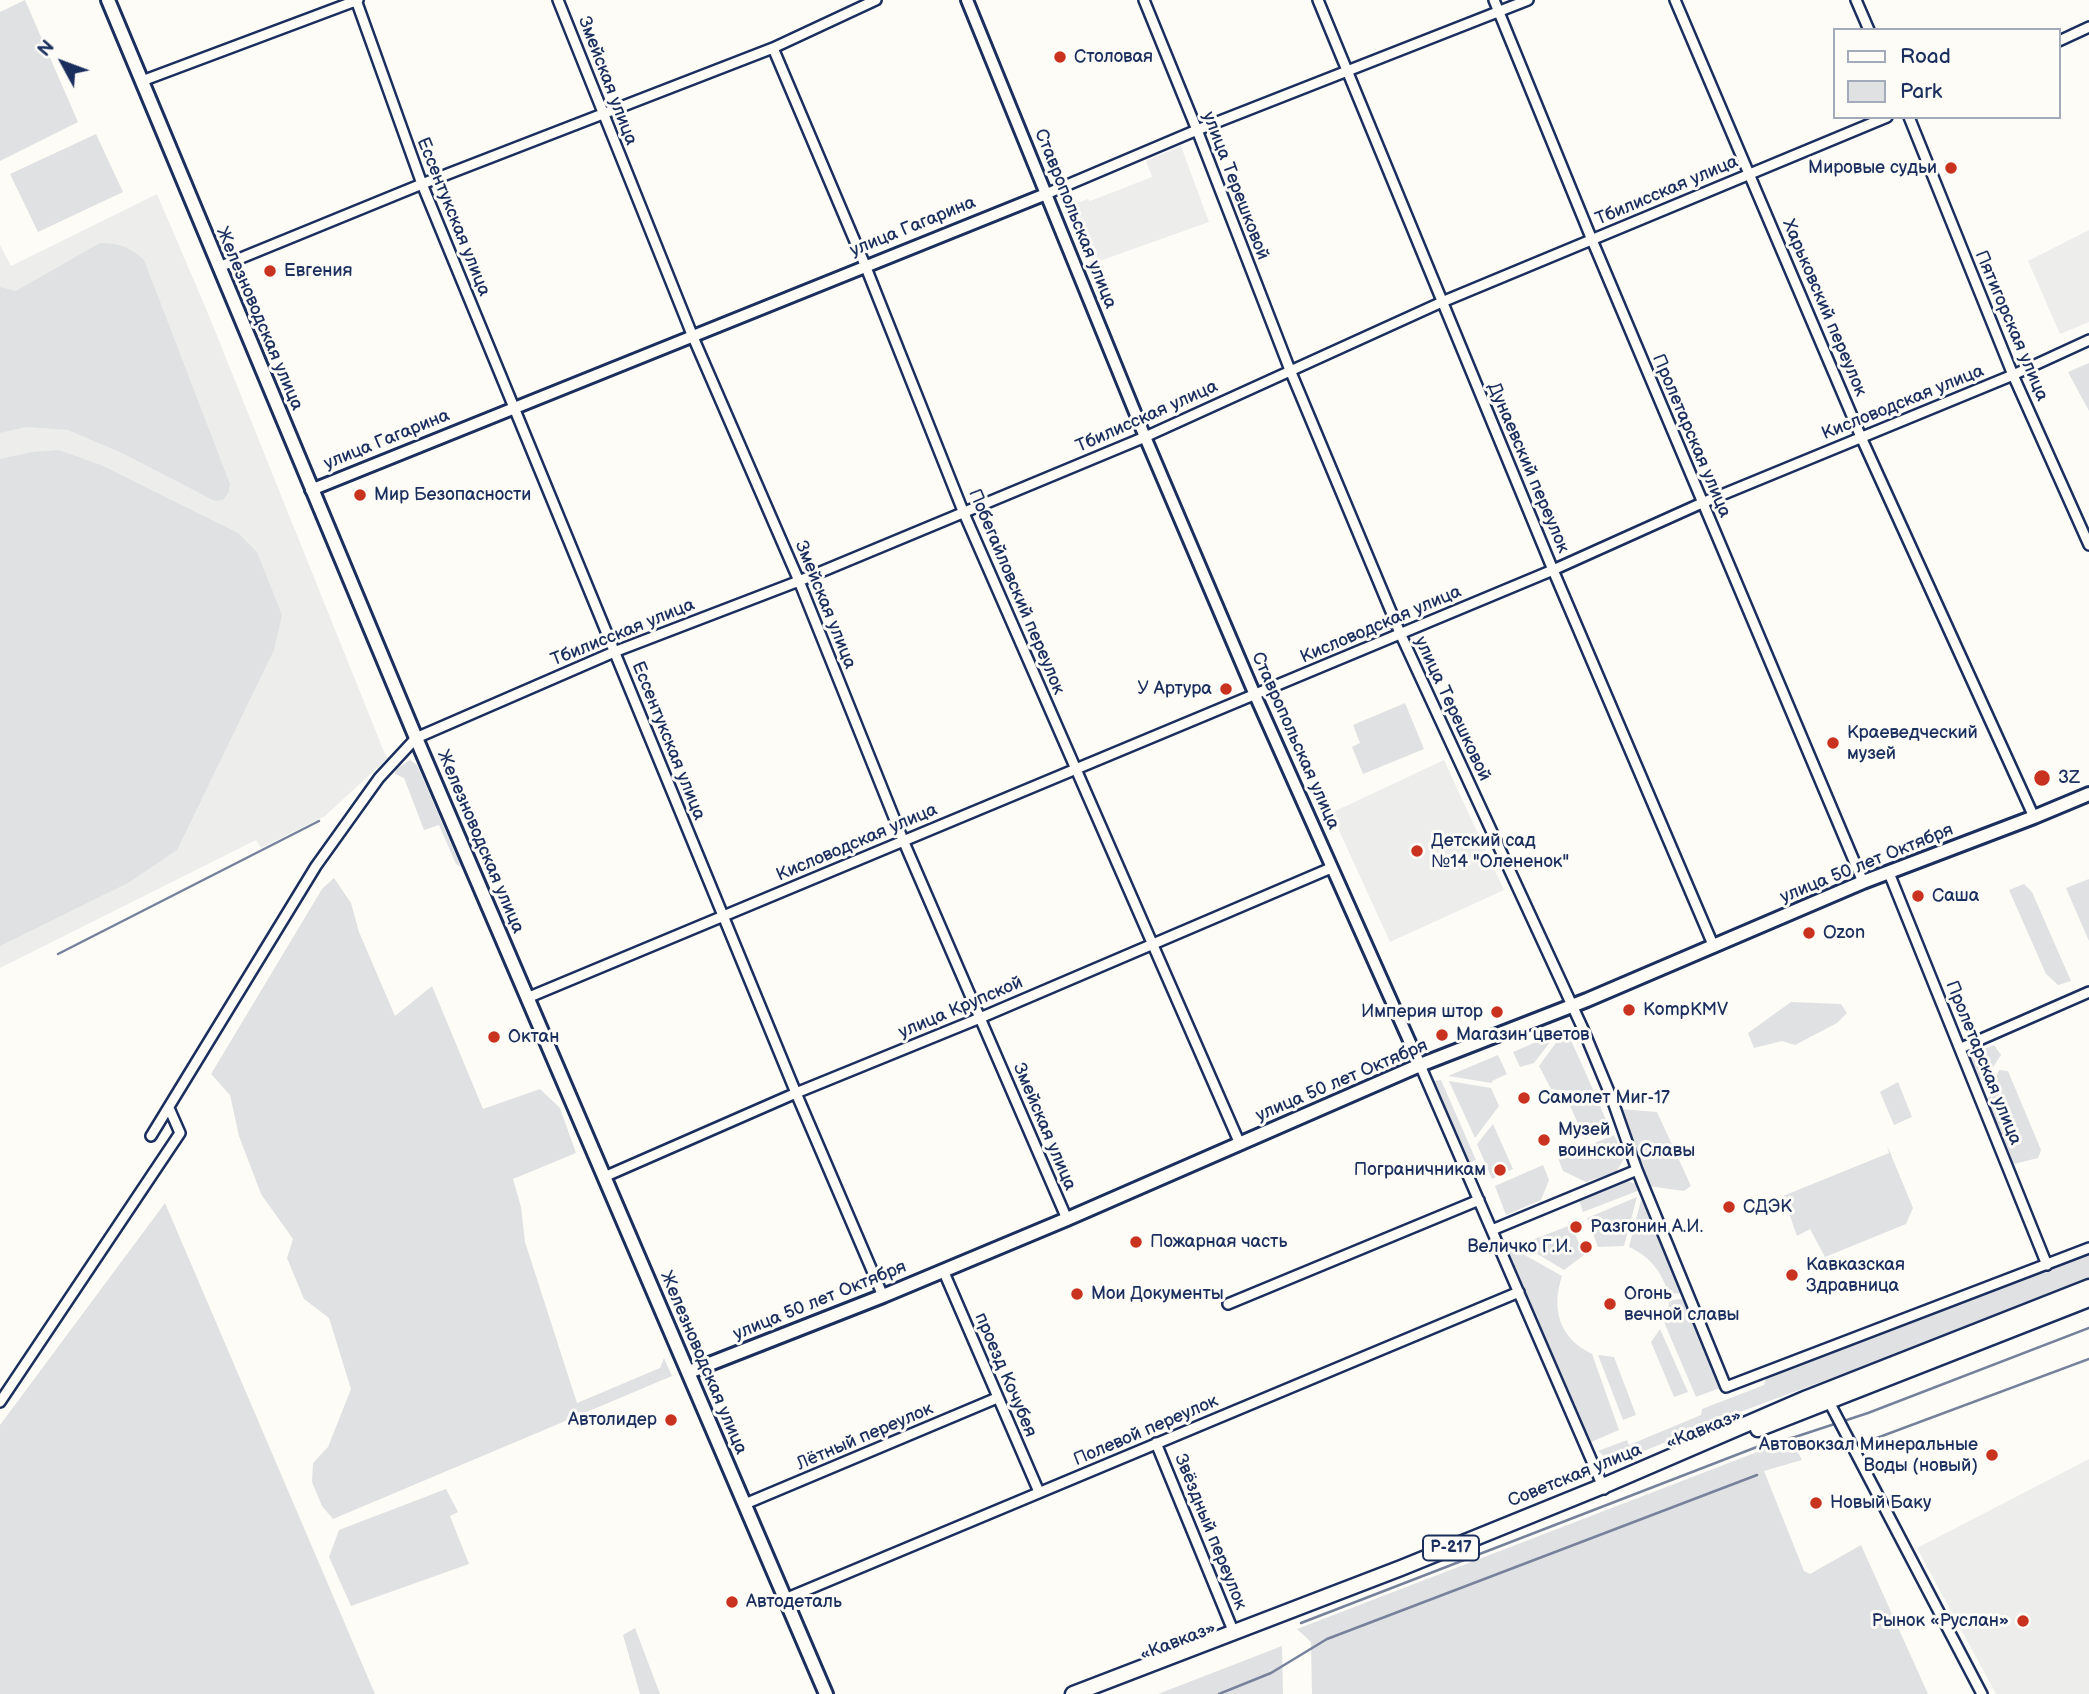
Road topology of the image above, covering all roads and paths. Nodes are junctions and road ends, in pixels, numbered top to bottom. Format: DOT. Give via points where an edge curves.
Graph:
graph roads {
  1 [pos="108,0"];
  2 [pos="357,0"];
  3 [pos="558,0"];
  4 [pos="876,0"];
  5 [pos="967,0"];
  6 [pos="1144,0"];
  7 [pos="1318,0"];
  8 [pos="1494,0"];
  9 [pos="1528,0"];
  10 [pos="1675,0"];
  11 [pos="1856,0"];
  12 [pos="1499,12"];
  13 [pos="2089,27"];
  14 [pos="1868,28"];
  15 [pos="2061,40"];
  16 [pos="773,48"];
  17 [pos="1347,70"];
  18 [pos="142,81"];
  19 [pos="602,114"];
  20 [pos="1882,119"];
  21 [pos="1910,119"];
  22 [pos="1197,130"];
  23 [pos="1750,173"];
  24 [pos="422,184"];
  25 [pos="1046,194"];
  26 [pos="1592,240"];
  27 [pos="865,265"];
  28 [pos="219,267"];
  29 [pos="1442,302"];
  30 [pos="692,337"];
  31 [pos="2089,341"];
  32 [pos="1290,370"];
  33 [pos="2014,375"];
  34 [pos="513,408"];
  35 [pos="1861,437"];
  36 [pos="1145,438"];
  37 [pos="311,490"];
  38 [pos="1702,503"];
  39 [pos="963,511"];
  40 [pos="2089,545"];
  41 [pos="1553,570"];
  42 [pos="799,581"];
  43 [pos="1400,633"];
  44 [pos="614,652"];
  45 [pos="1255,695"];
  46 [pos="416,738"];
  47 [pos="1075,769"];
  48 [pos="2089,794"];
  49 [pos="2034,817"];
  50 [pos="904,840"];
  51 [pos="1331,867"];
  52 [pos="1889,873"];
  53 [pos="1863,882"];
  54 [pos="724,918"];
  55 [pos="1153,944"];
  56 [pos="1714,947"];
  57 [pos="2089,992"];
  58 [pos="527,998"];
  59 [pos="1570,1006"];
  60 [pos="980,1018"];
  61 [pos="1961,1048"];
  62 [pos="1420,1065"];
  63 [pos="796,1093"];
  64 [pos="169,1108"];
  65 [pos="151,1136"];
  66 [pos="1240,1144"];
  67 [pos="1637,1170"];
  68 [pos="604,1177"];
  69 [pos="1479,1200"];
  70 [pos="1067,1219"];
  71 [pos="1492,1230"];
  72 [pos="2089,1248"];
  73 [pos="2047,1265"];
  74 [pos="943,1270"];
  75 [pos="2089,1287"];
  76 [pos="1519,1292"];
  77 [pos="883,1296"];
  78 [pos="2089,1298"];
  79 [pos="1228,1304"];
  80 [pos="689,1372"];
  81 [pos="1827,1396"];
  82 [pos="997,1398"];
  83 [pos="0,1402"];
  84 [pos="1156,1443"];
  85 [pos="1604,1488"];
  86 [pos="1039,1493"];
  87 [pos="745,1504"];
  88 [pos="785,1599"];
  89 [pos="1234,1633"];
  90 [pos="826,1694"];
  91 [pos="1073,1694"];
  92 [pos="1101,1694"];
  93 [pos="1982,1694"];
  1 -- 18 [label="main road, Железноводская улица"];
  2 -- 18 [label="street"];
  2 -- 24 [label="street, Ессентукская улица"];
  3 -- 19 [label="street, Змейская улица"];
  4 -- 16 [label="street"];
  5 -- 25 [label="street, Ставропольская улица"];
  6 -- 22 [label="street, улица Терешковой"];
  7 -- 17 [label="street, Дунаевский переулок"];
  8 -- 12 [label="street, Пролетарская улица"];
  9 -- 12 [label="street, улица Гагарина"];
  10 -- 23 [label="street, Харьковский переулок"];
  11 -- 14 [label="street"];
  12 -- 17 [label="street, улица Гагарина"];
  12 -- 26 [label="street, Пролетарская улица"];
  13 -- 15 [label="street"];
  16 -- 19 [label="street"];
  16 -- 27 [label="street, Побегайловский переулок"];
  17 -- 22 [label="street, улица Гагарина"];
  17 -- 29 [label="street, Дунаевский переулок"];
  18 -- 28 [label="main road, Железноводская улица"];
  19 -- 24 [label="street"];
  19 -- 30 [label="street, Змейская улица"];
  20 -- 23 [label="street, Тбилисская улица"];
  21 -- 33 [label="street, Пятигорская улица"];
  22 -- 25 [label="street, улица Гагарина"];
  22 -- 32 [label="street, улица Терешковой"];
  23 -- 26 [label="street, Тбилисская улица"];
  23 -- 35 [label="street, Харьковский переулок"];
  24 -- 28 [label="street"];
  24 -- 34 [label="street, Ессентукская улица"];
  25 -- 27 [label="street, улица Гагарина"];
  25 -- 36 [label="street, Ставропольская улица"];
  26 -- 29 [label="street, Тбилисская улица"];
  26 -- 38 [label="street, Пролетарская улица"];
  27 -- 30 [label="street, улица Гагарина"];
  27 -- 39 [label="street, Побегайловский переулок"];
  28 -- 37 [label="main road, Железноводская улица"];
  29 -- 32 [label="street, Тбилисская улица"];
  29 -- 41 [label="street, Дунаевский переулок"];
  30 -- 34 [label="street, улица Гагарина"];
  30 -- 42 [label="street, Змейская улица"];
  31 -- 33 [label="street, Кисловодская улица"];
  32 -- 36 [label="street, Тбилисская улица"];
  32 -- 43 [label="street, улица Терешковой"];
  33 -- 35 [label="street, Кисловодская улица"];
  33 -- 40 [label="street, Пятигорская улица"];
  34 -- 37 [label="street, улица Гагарина"];
  34 -- 44 [label="street, Ессентукская улица"];
  35 -- 38 [label="street, Кисловодская улица"];
  35 -- 49 [label="street, Харьковский переулок"];
  36 -- 39 [label="street, Тбилисская улица"];
  36 -- 45 [label="street, Ставропольская улица"];
  37 -- 46 [label="main road, Железноводская улица"];
  38 -- 41 [label="street, Кисловодская улица"];
  38 -- 53 [label="street, Пролетарская улица"];
  39 -- 42 [label="street, Тбилисская улица"];
  39 -- 47 [label="street, Побегайловский переулок"];
  41 -- 43 [label="street, Кисловодская улица"];
  41 -- 56 [label="street, Дунаевский переулок"];
  42 -- 44 [label="street, Тбилисская улица"];
  42 -- 50 [label="street, Змейская улица"];
  43 -- 45 [label="street, Кисловодская улица"];
  43 -- 59 [label="street, улица Терешковой"];
  44 -- 46 [label="street, Тбилисская улица"];
  44 -- 54 [label="street, Ессентукская улица"];
  45 -- 47 [label="street, Кисловодская улица"];
  45 -- 51 [label="street, Ставропольская улица"];
  46 -- 58 [label="main road, Железноводская улица"];
  46 -- 64 [label="street" via="379,778 316,866"];
  47 -- 50 [label="street, Кисловодская улица"];
  47 -- 55 [label="street, Побегайловский переулок"];
  48 -- 49 [label="main road, улица 50 лет Октября"];
  49 -- 52 [label="main road, улица 50 лет Октября"];
  50 -- 54 [label="street, Кисловодская улица"];
  50 -- 60 [label="street, Змейская улица"];
  51 -- 55 [label="street, улица Крупской"];
  51 -- 62 [label="street, Ставропольская улица"];
  52 -- 53 [label="main road, улица 50 лет Октября"];
  52 -- 61 [label="street, Пролетарская улица"];
  53 -- 56 [label="main road, улица 50 лет Октября"];
  54 -- 58 [label="street, Кисловодская улица"];
  54 -- 63 [label="street, Ессентукская улица"];
  55 -- 60 [label="street, улица Крупской"];
  55 -- 66 [label="street, Побегайловский переулок"];
  56 -- 59 [label="main road, улица 50 лет Октября"];
  57 -- 61 [label="street"];
  58 -- 68 [label="main road, Железноводская улица"];
  59 -- 62 [label="main road, улица 50 лет Октября"];
  59 -- 67 [label="street, улица Терешковой" via="1612,1099"];
  60 -- 63 [label="street, улица Крупской"];
  60 -- 70 [label="street, Змейская улица"];
  61 -- 73 [label="street, Пролетарская улица"];
  62 -- 66 [label="main road, улица 50 лет Октября"];
  62 -- 69 [label="street, Ставропольская улица"];
  63 -- 68 [label="street, улица Крупской"];
  63 -- 77 [label="street, Ессентукская улица"];
  64 -- 65 [label="street"];
  64 -- 83 [label="street" via="180,1133"];
  66 -- 70 [label="main road, улица 50 лет Октября"];
  67 -- 71 [label="street"];
  67 -- 73 [label="street, улица Терешковой" via="1726,1387"];
  68 -- 80 [label="main road, Железноводская улица"];
  69 -- 71 [label="street, Ставропольская улица"];
  69 -- 79 [label="street"];
  70 -- 74 [label="main road, улица 50 лет Октября"];
  71 -- 76 [label="street, Ставропольская улица"];
  72 -- 73 [label="street"];
  74 -- 77 [label="main road, улица 50 лет Октября"];
  74 -- 82 [label="street, проезд Кочубея"];
  75 -- 81 [label="highway, Советская улица / Р-217"];
  76 -- 84 [label="street, Полевой переулок"];
  76 -- 85 [label="street, Ставропольская улица"];
  77 -- 80 [label="main road, улица 50 лет Октября"];
  78 -- 81 [label="highway, Р-217"];
  80 -- 87 [label="main road, Железноводская улица"];
  81 -- 85 [label="highway, Советская улица / Р-217"];
  81 -- 93 [label="street"];
  82 -- 86 [label="street, проезд Кочубея"];
  82 -- 87 [label="street, Лётный переулок"];
  84 -- 86 [label="street, Полевой переулок"];
  84 -- 89 [label="street, Звёздный переулок"];
  85 -- 89 [label="highway, Советская улица / Р-217"];
  85 -- 92 [label="highway, «Кавказ» / Р-217"];
  86 -- 88 [label="street, Полевой переулок"];
  87 -- 88 [label="main road, Железноводская улица"];
  88 -- 90 [label="main road, Железноводская улица"];
  89 -- 91 [label="highway, Советская улица / Р-217"];
}
